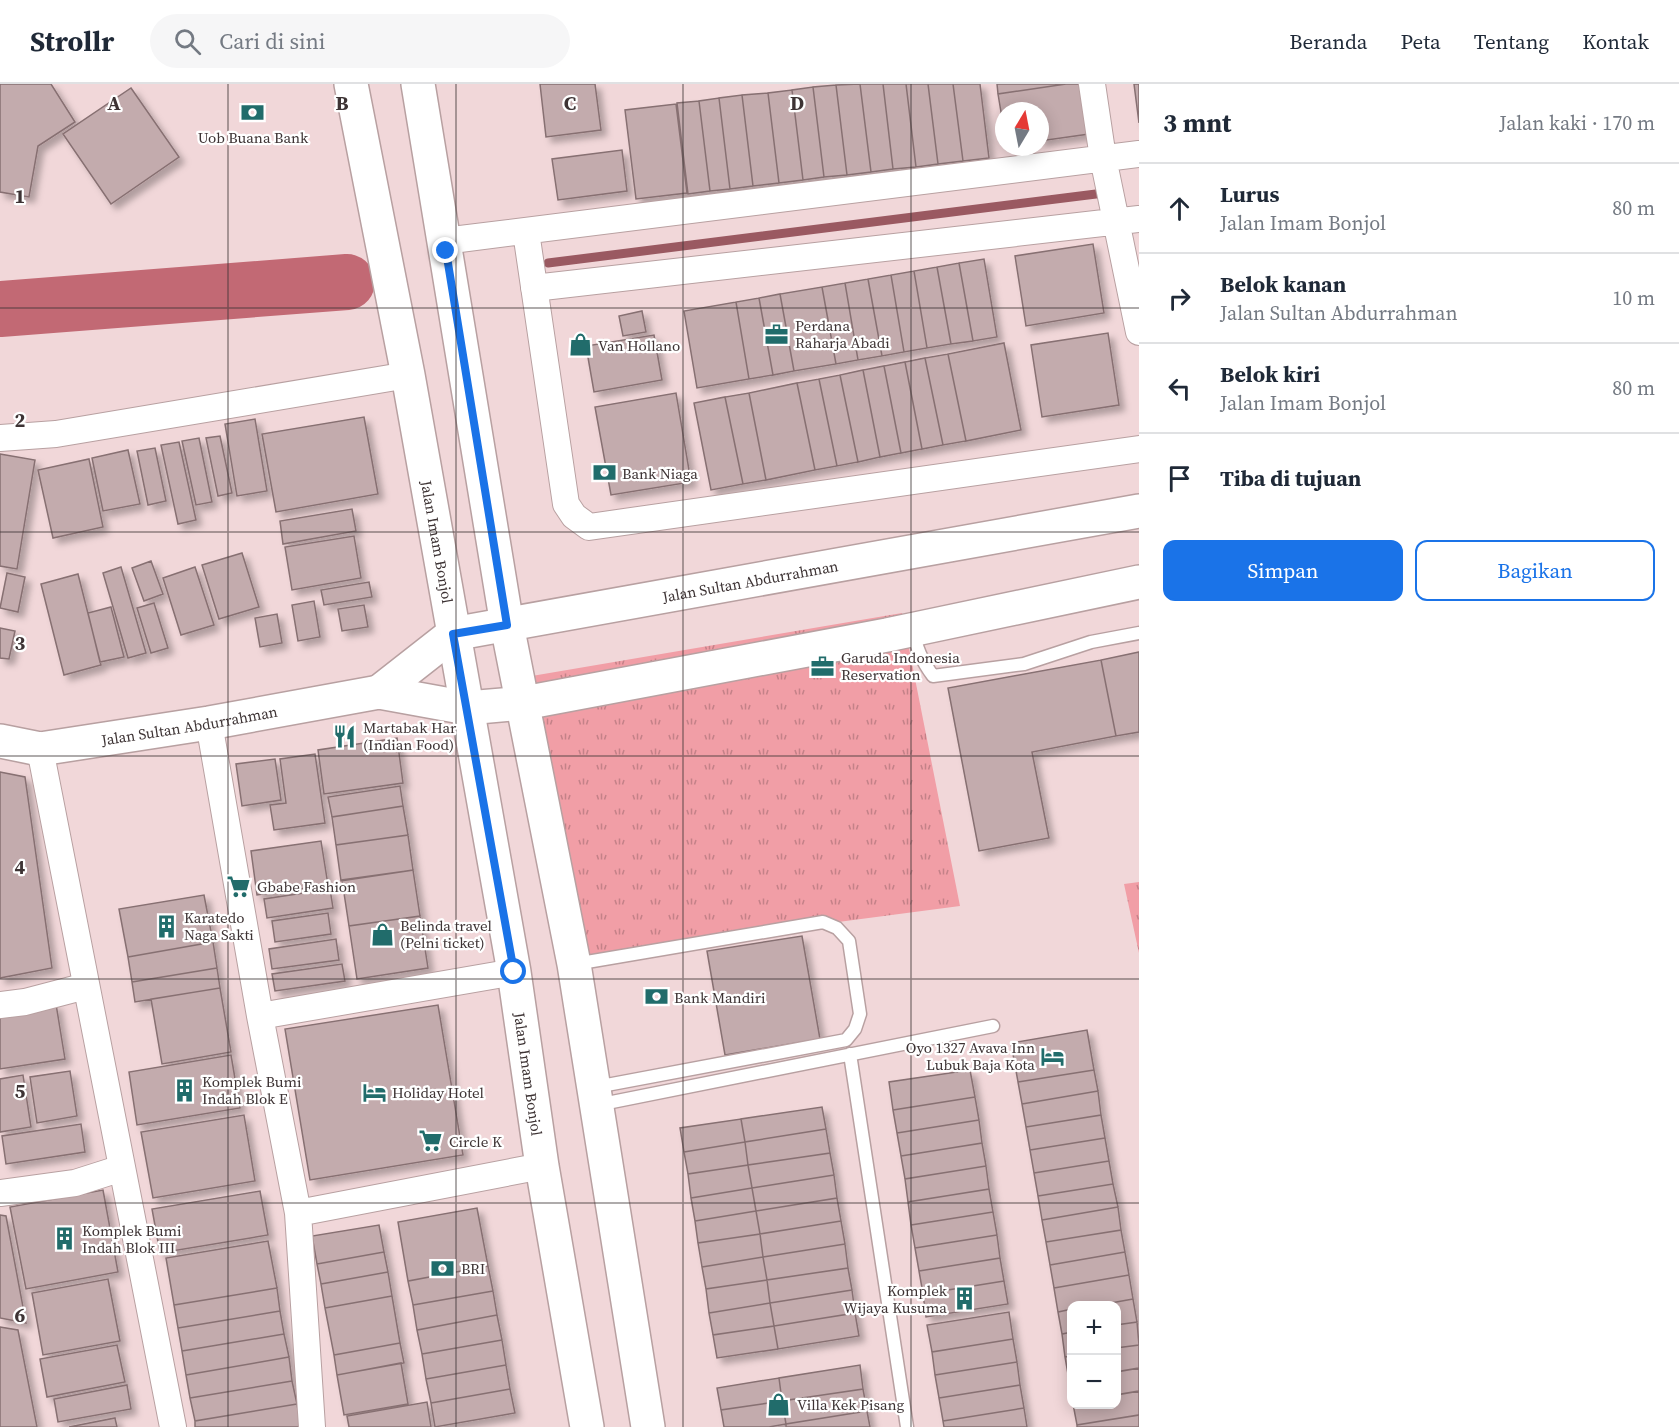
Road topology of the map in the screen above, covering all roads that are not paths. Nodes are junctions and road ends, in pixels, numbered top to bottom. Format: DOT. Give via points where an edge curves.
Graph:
graph roads {
  1 [pos="351,84"];
  2 [pos="418,84"];
  3 [pos="1092,84"];
  4 [pos="1139,154"];
  5 [pos="1103,158"];
  6 [pos="1128,220"];
  7 [pos="528,238"];
  8 [pos="445,246"];
  9 [pos="534,284"];
  10 [pos="1139,332"];
  11 [pos="408,375"];
  12 [pos="0,438"];
  13 [pos="1139,449"];
  14 [pos="1139,511"];
  15 [pos="1139,582"];
  16 [pos="507,625"];
  17 [pos="913,629"];
  18 [pos="1139,633"];
  19 [pos="453,634"];
  20 [pos="380,692"];
  21 [pos="524,704"];
  22 [pos="467,708"];
  23 [pos="209,723"];
  24 [pos="0,741"];
  25 [pos="40,749"];
  26 [pos="574,964"];
  27 [pos="514,972"];
  28 [pos="86,986"];
  29 [pos="0,1005"];
  30 [pos="260,1016"];
  31 [pos="993,1026"];
  32 [pos="850,1054"];
  33 [pos="595,1096"];
  34 [pos="542,1166"];
  35 [pos="122,1168"];
  36 [pos="0,1193"];
  37 [pos="298,1213"];
  38 [pos="173,1427"];
  39 [pos="312,1427"];
  40 [pos="587,1427"];
  41 [pos="648,1427"];
  42 [pos="907,1427"];
  1 -- 11 [label="main road, Jalan Imam Bonjol"];
  2 -- 8 [label="main road"];
  3 -- 5 [label="street"];
  4 -- 5 [label="street"];
  5 -- 6 [label="street"];
  5 -- 7 [label="street"];
  6 -- 9 [label="street"];
  6 -- 10 [label="street"];
  7 -- 8 [label="street"];
  7 -- 9 [label="street"];
  8 -- 16 [label="main road"];
  9 -- 13 [label="street" via="566,504 589,527"];
  11 -- 12 [label="street" via="56,434"];
  11 -- 19 [label="main road, Jalan Imam Bonjol"];
  14 -- 16 [label="main road, Jalan Sultan Abdurrahman"];
  15 -- 17 [label="main road, Jalan Sultan Abdurrahman"];
  16 -- 19 [label="main road, Jalan Sultan Abdurrahman"];
  16 -- 21 [label="main road"];
  17 -- 18 [label="lane" via="917,649 933,676 1024,664 1091,642"];
  17 -- 21 [label="main road, Jalan Sultan Abdurrahman"];
  19 -- 20 [label="main road, Jalan Sultan Abdurrahman"];
  19 -- 22 [label="main road, Jalan Imam Bonjol"];
  20 -- 22 [label="main road, Jalan Sultan Abdurrahman"];
  20 -- 23 [label="main road, Jalan Sultan Abdurrahman"];
  21 -- 22 [label="main road, Jalan Sultan Abdurrahman"];
  21 -- 26 [label="main road"];
  22 -- 27 [label="main road, Jalan Imam Bonjol"];
  23 -- 25 [label="main road, Jalan Sultan Abdurrahman"];
  23 -- 30 [label="street"];
  24 -- 25 [label="main road, Jalan Sultan Abdurrahman"];
  25 -- 28 [label="street"];
  26 -- 33 [label="main road"];
  26 -- 33 [label="lane" via="823,922 837,928 849,941 860,1014 846,1040"];
  27 -- 30 [label="street"];
  27 -- 34 [label="main road, Jalan Imam Bonjol"];
  28 -- 29 [label="street"];
  28 -- 35 [label="street"];
  30 -- 37 [label="street"];
  31 -- 32 [label="lane"];
  32 -- 33 [label="lane"];
  32 -- 42 [label="lane"];
  33 -- 41 [label="main road"];
  34 -- 37 [label="street"];
  34 -- 40 [label="main road, Jalan Imam Bonjol"];
  35 -- 36 [label="street" via="75,1183"];
  35 -- 38 [label="street"];
  37 -- 39 [label="street"];
}
